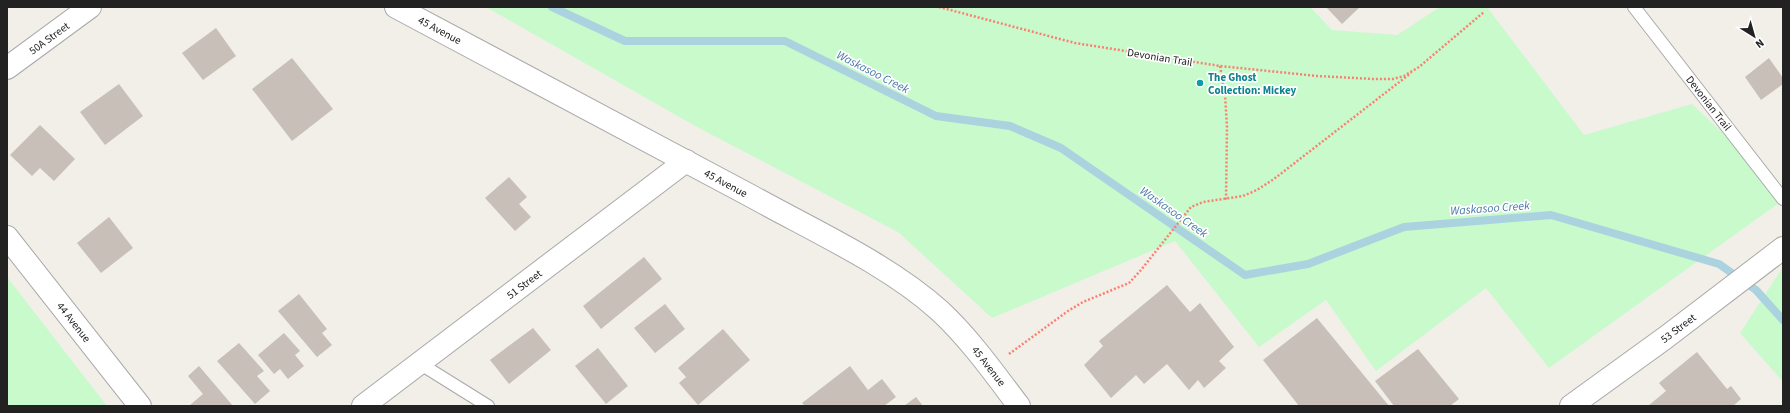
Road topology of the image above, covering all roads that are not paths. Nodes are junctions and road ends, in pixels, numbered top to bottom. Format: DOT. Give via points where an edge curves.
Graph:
graph roads {
  1 [pos="90,7"];
  2 [pos="396,7"];
  3 [pos="1634,7"];
  4 [pos="7,68"];
  5 [pos="686,161"];
  6 [pos="1783,199"];
  7 [pos="7,237"];
  8 [pos="1782,248"];
  9 [pos="419,363"];
  10 [pos="140,406"];
  11 [pos="363,406"];
  12 [pos="488,406"];
  13 [pos="1019,406"];
  14 [pos="1571,406"];
  1 -- 4 [label="street, 50A Street"];
  2 -- 5 [label="street, 45 Avenue"];
  3 -- 6 [label="lane, Devonian Trail"];
  5 -- 9 [label="street, 51 Street"];
  5 -- 13 [label="street, 45 Avenue" via="897,278 940,311 991,368"];
  7 -- 10 [label="street, 44 Avenue"];
  8 -- 14 [label="street, 53 Street"];
  9 -- 11 [label="street, 51 Street"];
  9 -- 12 [label="lane"];
}
